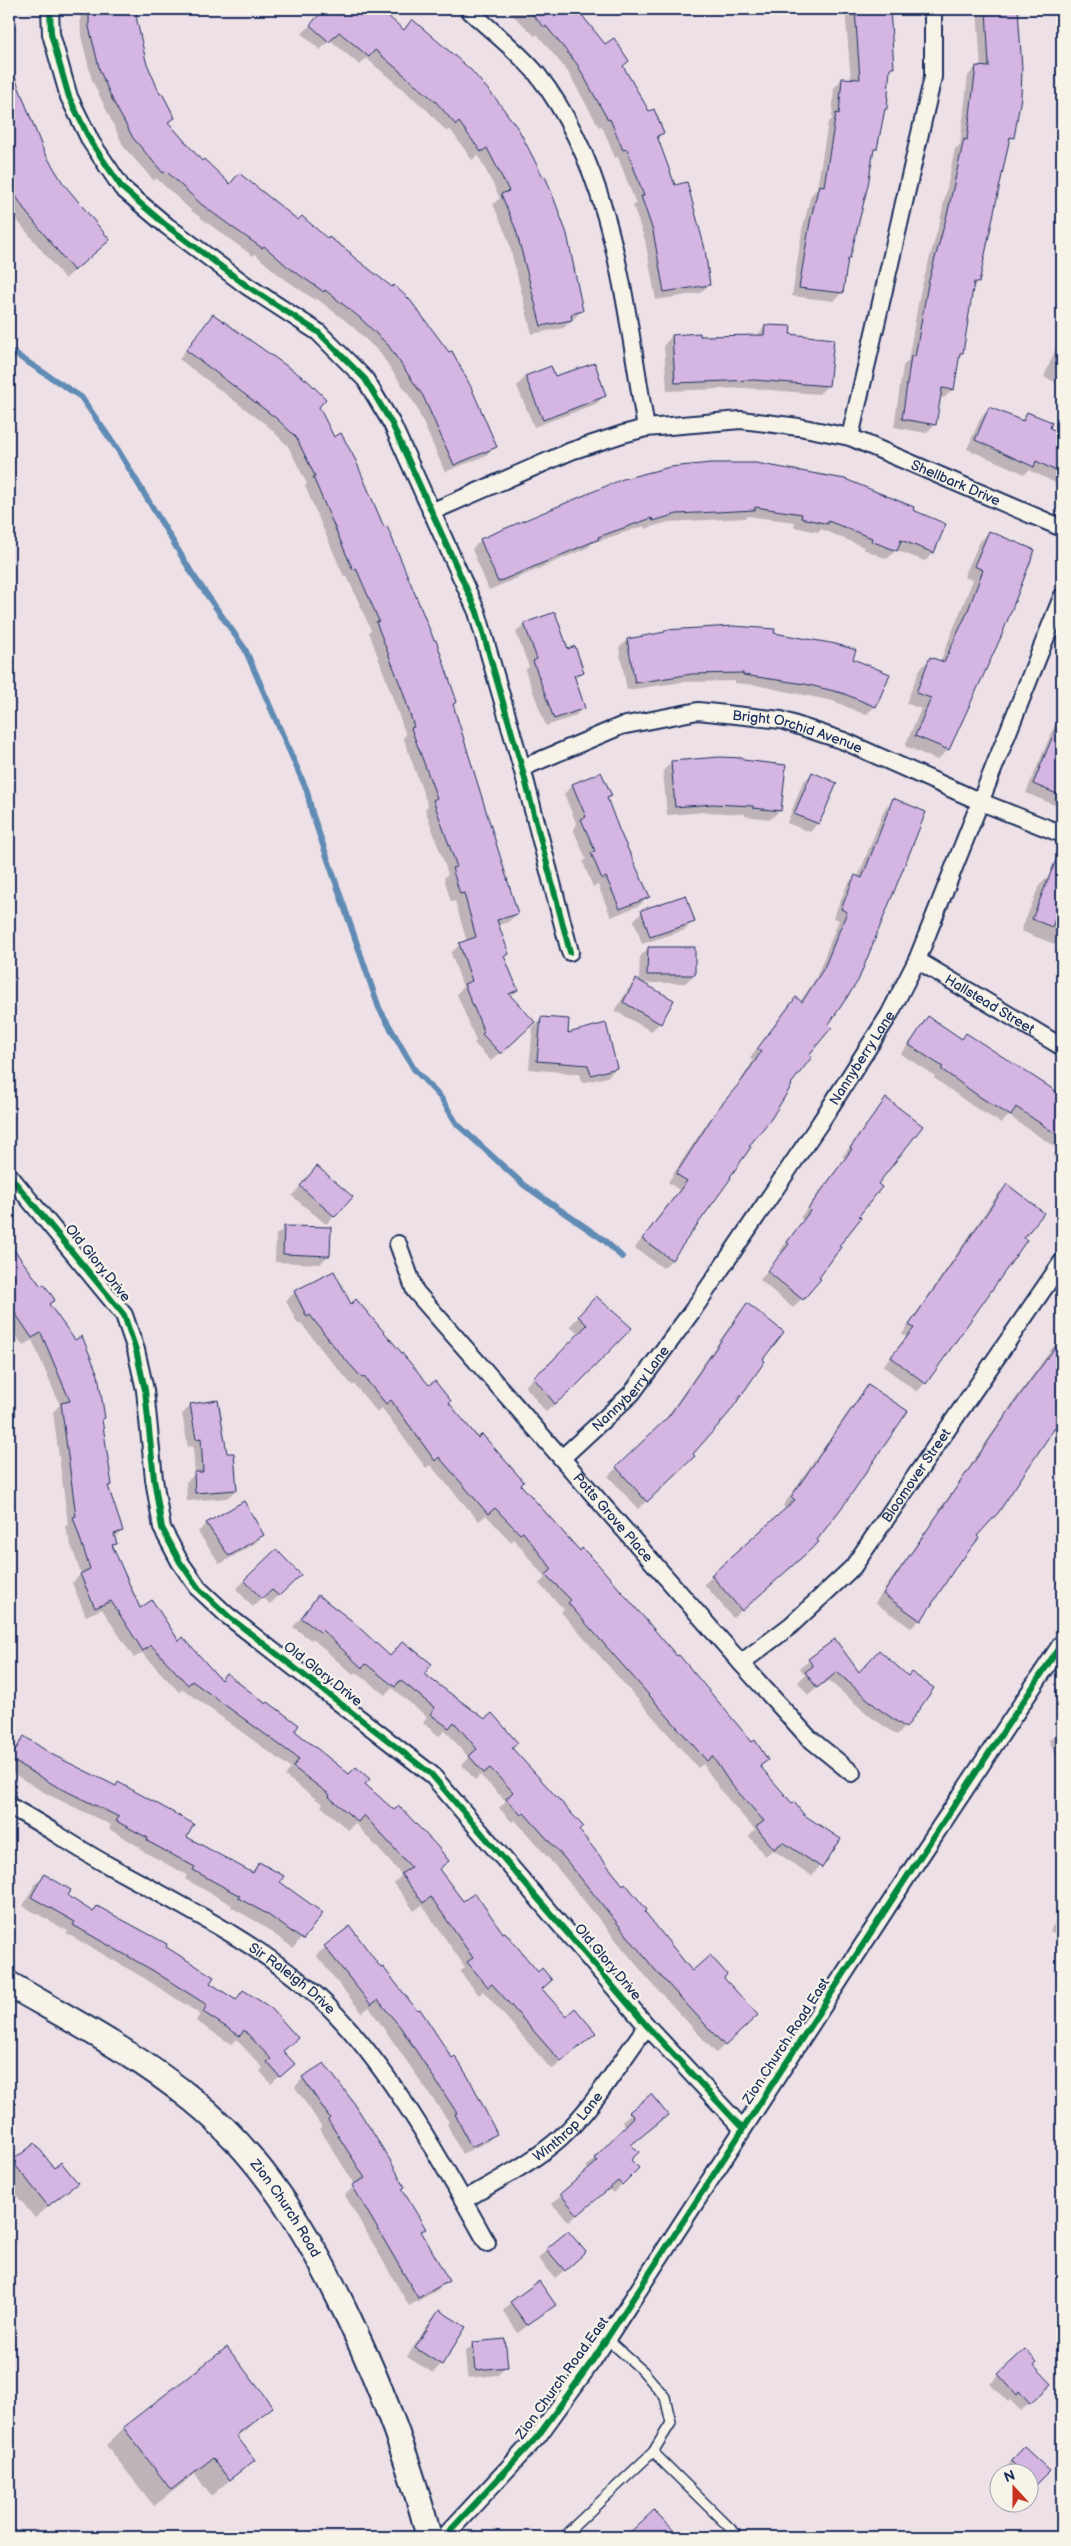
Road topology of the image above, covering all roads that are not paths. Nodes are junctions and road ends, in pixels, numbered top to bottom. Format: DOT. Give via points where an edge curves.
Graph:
graph roads {
  1 [pos="50,9"];
  2 [pos="468,9"];
  3 [pos="933,9"];
  4 [pos="646,428"];
  5 [pos="850,437"];
  6 [pos="431,512"];
  7 [pos="1062,528"];
  8 [pos="1062,597"];
  9 [pos="522,768"];
  10 [pos="981,802"];
  11 [pos="1062,834"];
  12 [pos="570,952"];
  13 [pos="917,960"];
  14 [pos="1062,1047"];
  15 [pos="12,1185"];
  16 [pos="398,1244"];
  17 [pos="1062,1262"];
  18 [pos="562,1458"];
  19 [pos="1062,1643"];
  20 [pos="741,1663"];
  21 [pos="852,1773"];
  22 [pos="9,1806"];
  23 [pos="9,1984"];
  24 [pos="647,2026"];
  25 [pos="743,2129"];
  26 [pos="464,2200"];
  27 [pos="487,2243"];
  28 [pos="607,2339"];
  29 [pos="653,2452"];
  30 [pos="568,2532"];
  31 [pos="429,2537"];
  32 [pos="444,2537"];
  33 [pos="738,2537"];
  1 -- 6 [label="street" via="51,34 69,97 92,142 122,188 247,286 318,332 365,379 392,424"];
  2 -- 4 [label="street" via="536,72 567,117 588,161 613,240"];
  3 -- 5 [label="street" via="933,77"];
  4 -- 5 [label="street, Shellbark Drive" via="741,420"];
  4 -- 6 [label="street, Shellbark Drive" via="571,451"];
  5 -- 7 [label="street, Shellbark Drive"];
  6 -- 9 [label="street" via="477,612"];
  8 -- 10 [label="street, Nannyberry Lane"];
  9 -- 10 [label="street, Bright Orchid Avenue" via="621,726 698,712 781,720 844,741"];
  9 -- 12 [label="street"];
  10 -- 11 [label="street, Bright Orchid Avenue"];
  10 -- 13 [label="street, Nannyberry Lane"];
  13 -- 14 [label="street, Hallstead Street"];
  13 -- 18 [label="street, Nannyberry Lane" via="889,1015 820,1123 693,1310 632,1393"];
  15 -- 24 [label="street, Old Glory Drive" via="124,1315 145,1390 162,1528 199,1589 228,1616 431,1774"];
  16 -- 18 [label="street, Potts Grove Place" via="415,1290"];
  17 -- 20 [label="street, Bloomover Street" via="854,1567 790,1626"];
  18 -- 20 [label="street, Potts Grove Place"];
  19 -- 25 [label="street, Zion Church Road East"];
  20 -- 21 [label="street, Potts Grove Place" via="809,1738"];
  22 -- 26 [label="street, Sir Raleigh Drive" via="62,1840 209,1922 267,1958 314,1994 357,2040 393,2087"];
  23 -- 31 [label="street, Zion Church Road" via="94,2034 188,2096 231,2134 266,2176 298,2220 322,2263 364,2352 418,2493"];
  24 -- 25 [label="street, Old Glory Drive"];
  24 -- 26 [label="street, Winthrop Lane" via="588,2108 560,2138 525,2164"];
  25 -- 28 [label="street, Zion Church Road East"];
  26 -- 27 [label="street, Sir Raleigh Drive"];
  28 -- 29 [label="lane" via="644,2371 665,2397 671,2423"];
  28 -- 32 [label="street, Zion Church Road East" via="538,2436"];
  29 -- 30 [label="lane"];
  29 -- 33 [label="lane"];
}
